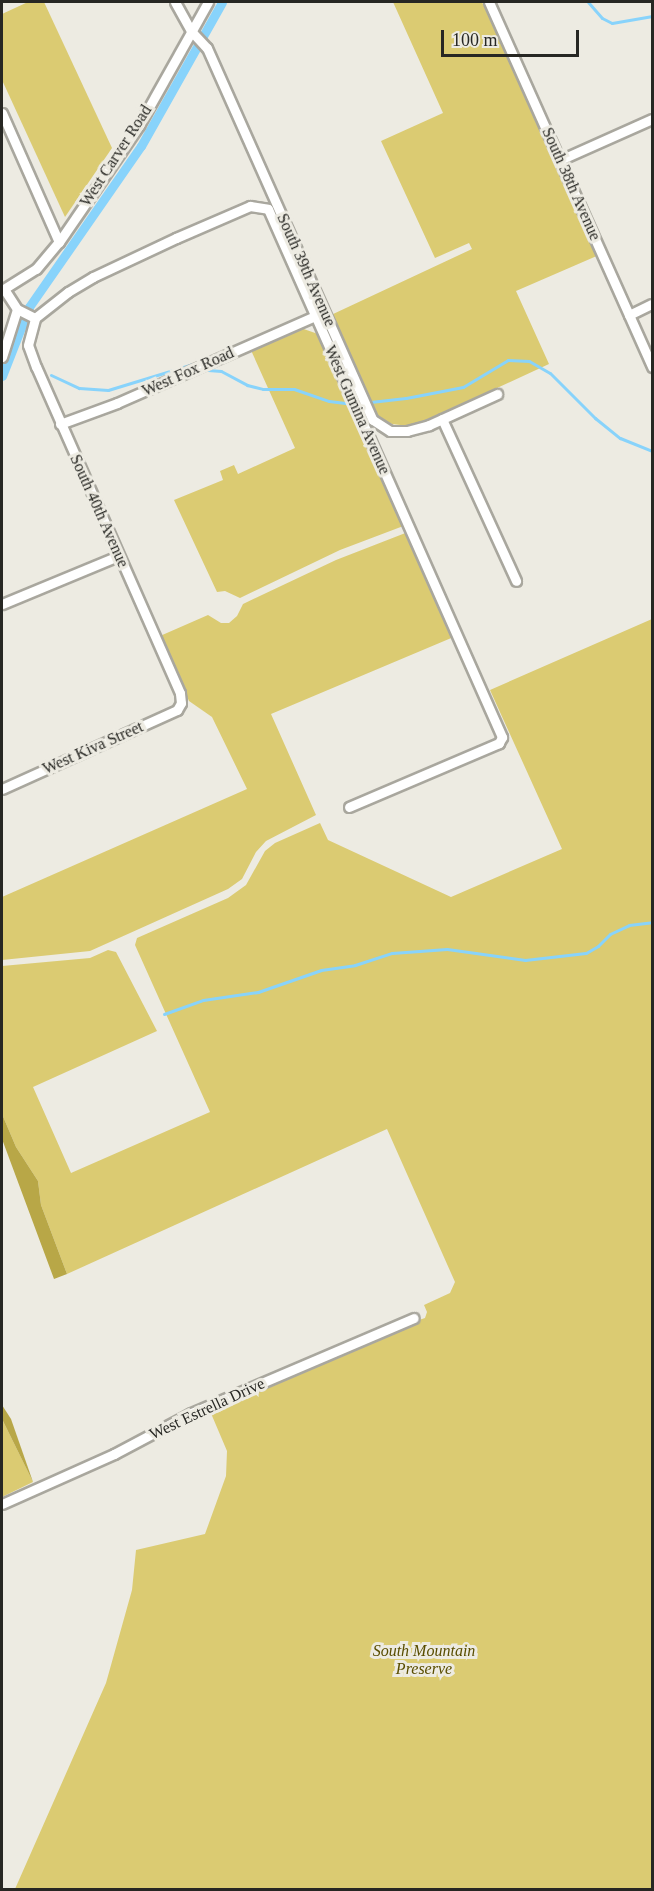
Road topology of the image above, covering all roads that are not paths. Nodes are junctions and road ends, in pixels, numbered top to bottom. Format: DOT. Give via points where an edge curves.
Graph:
graph roads {
  1 [pos="175,2"];
  2 [pos="208,2"];
  3 [pos="489,2"];
  4 [pos="194,34"];
  5 [pos="2,112"];
  6 [pos="652,120"];
  7 [pos="560,160"];
  8 [pos="58,242"];
  9 [pos="3,289"];
  10 [pos="652,304"];
  11 [pos="17,309"];
  12 [pos="629,315"];
  13 [pos="315,316"];
  14 [pos="32,317"];
  15 [pos="2,357"];
  16 [pos="652,367"];
  17 [pos="497,394"];
  18 [pos="442,419"];
  19 [pos="60,424"];
  20 [pos="118,556"];
  21 [pos="516,581"];
  22 [pos="2,604"];
  23 [pos="182,702"];
  24 [pos="2,789"];
  25 [pos="349,807"];
  26 [pos="414,1318"];
  27 [pos="2,1504"];
  1 -- 4 [label="street, South 39th Avenue"];
  2 -- 4 [label="street, West Carver Road"];
  3 -- 7 [label="street, South 38th Avenue"];
  4 -- 8 [label="street, West Carver Road" via="139,124"];
  4 -- 18 [label="street, South 39th Avenue" via="204,44 374,420 390,431 407,431"];
  5 -- 8 [label="street"];
  6 -- 7 [label="street"];
  7 -- 12 [label="street, South 38th Avenue"];
  8 -- 9 [label="street, West Carver Road" via="36,269"];
  9 -- 11 [label="street"];
  10 -- 12 [label="street"];
  11 -- 14 [label="street"];
  11 -- 15 [label="street"];
  12 -- 16 [label="street, South 38th Avenue"];
  13 -- 14 [label="street, West Gumina Avenue" via="274,219 268,209 250,206 93,277"];
  13 -- 19 [label="street, West Fox Road"];
  13 -- 25 [label="street, West Gumina Avenue" via="502,737 499,743"];
  14 -- 19 [label="street, South 40th Avenue" via="28,345"];
  17 -- 18 [label="street, South 39th Avenue"];
  18 -- 21 [label="street"];
  19 -- 20 [label="street, South 40th Avenue"];
  20 -- 22 [label="street"];
  20 -- 23 [label="street, South 40th Avenue"];
  23 -- 24 [label="street, West Kiva Street" via="177,711"];
  26 -- 27 [label="street, West Estrella Drive" via="191,1413 114,1454"];
}
